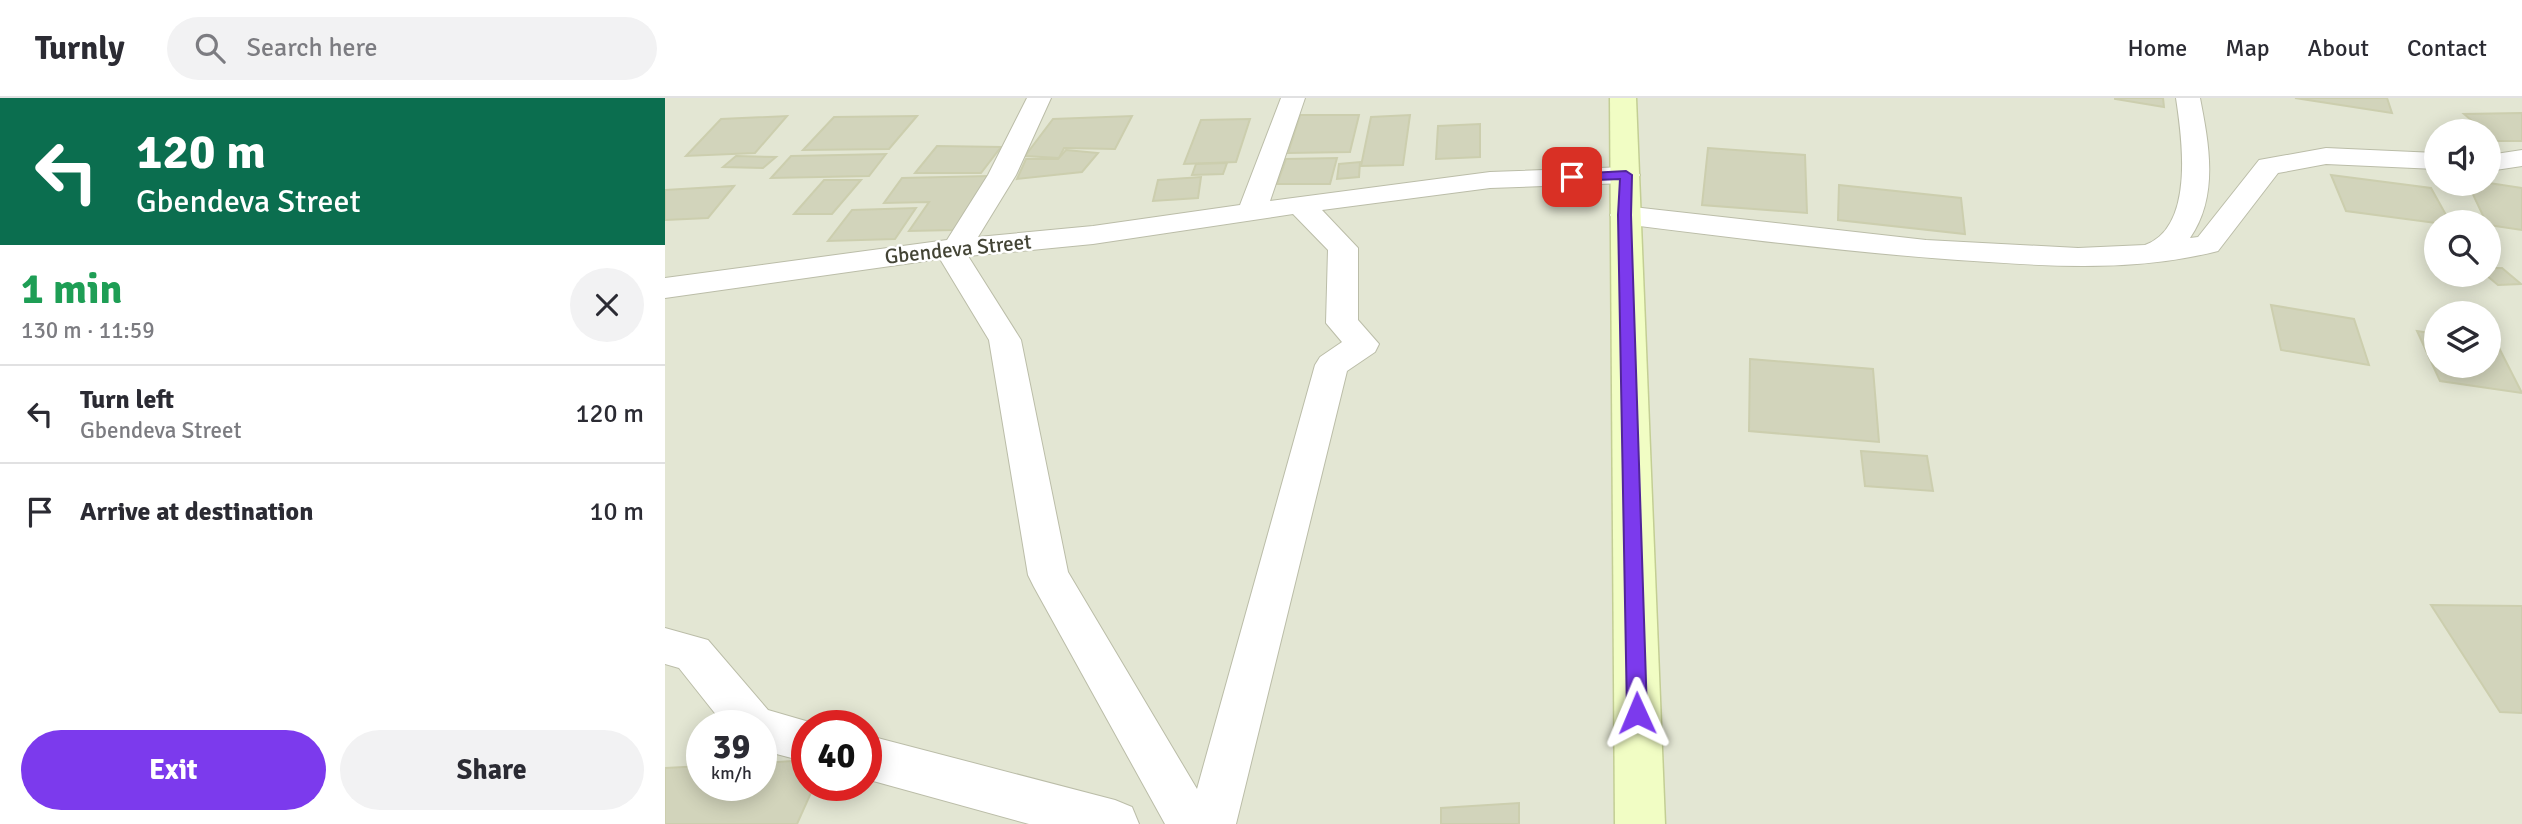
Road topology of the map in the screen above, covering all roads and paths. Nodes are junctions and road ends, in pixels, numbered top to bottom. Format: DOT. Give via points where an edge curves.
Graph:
graph roads {
  1 [pos="1039,98"];
  2 [pos="1293,98"];
  3 [pos="1623,98"];
  4 [pos="2188,98"];
  5 [pos="2522,158"];
  6 [pos="2424,160"];
  7 [pos="2501,161"];
  8 [pos="1626,175"];
  9 [pos="1300,205"];
  10 [pos="1252,212"];
  11 [pos="1624,215"];
  12 [pos="953,249"];
  13 [pos="2126,256"];
  14 [pos="665,288"];
  15 [pos="665,646"];
  16 [pos="740,710"];
  17 [pos="882,761"];
  18 [pos="1115,824"];
  19 [pos="1191,824"];
  20 [pos="1212,824"];
  21 [pos="1640,824"];
  1 -- 12 [label="street" via="1002,174"];
  2 -- 10 [label="street"];
  3 -- 8 [label="street"];
  4 -- 13 [label="street" via="2197,160 2184,228 2165,247"];
  5 -- 7 [label="street"];
  6 -- 13 [label="street" via="2326,156 2269,166 2207,245"];
  8 -- 9 [label="street, Gbendeva Street" via="1490,180"];
  8 -- 11 [label="street"];
  9 -- 10 [label="street, Gbendeva Street"];
  9 -- 20 [label="street" via="1343,248 1342,323 1363,344 1332,365"];
  10 -- 12 [label="street, Gbendeva Street"];
  11 -- 13 [label="street" via="1890,246 2080,258"];
  11 -- 21 [label="street"];
  12 -- 14 [label="street, Gbendeva Street"];
  12 -- 19 [label="street" via="1005,340 1048,575"];
  15 -- 16 [label="street" via="693,653"];
  17 -- 18 [label="street"];
}
